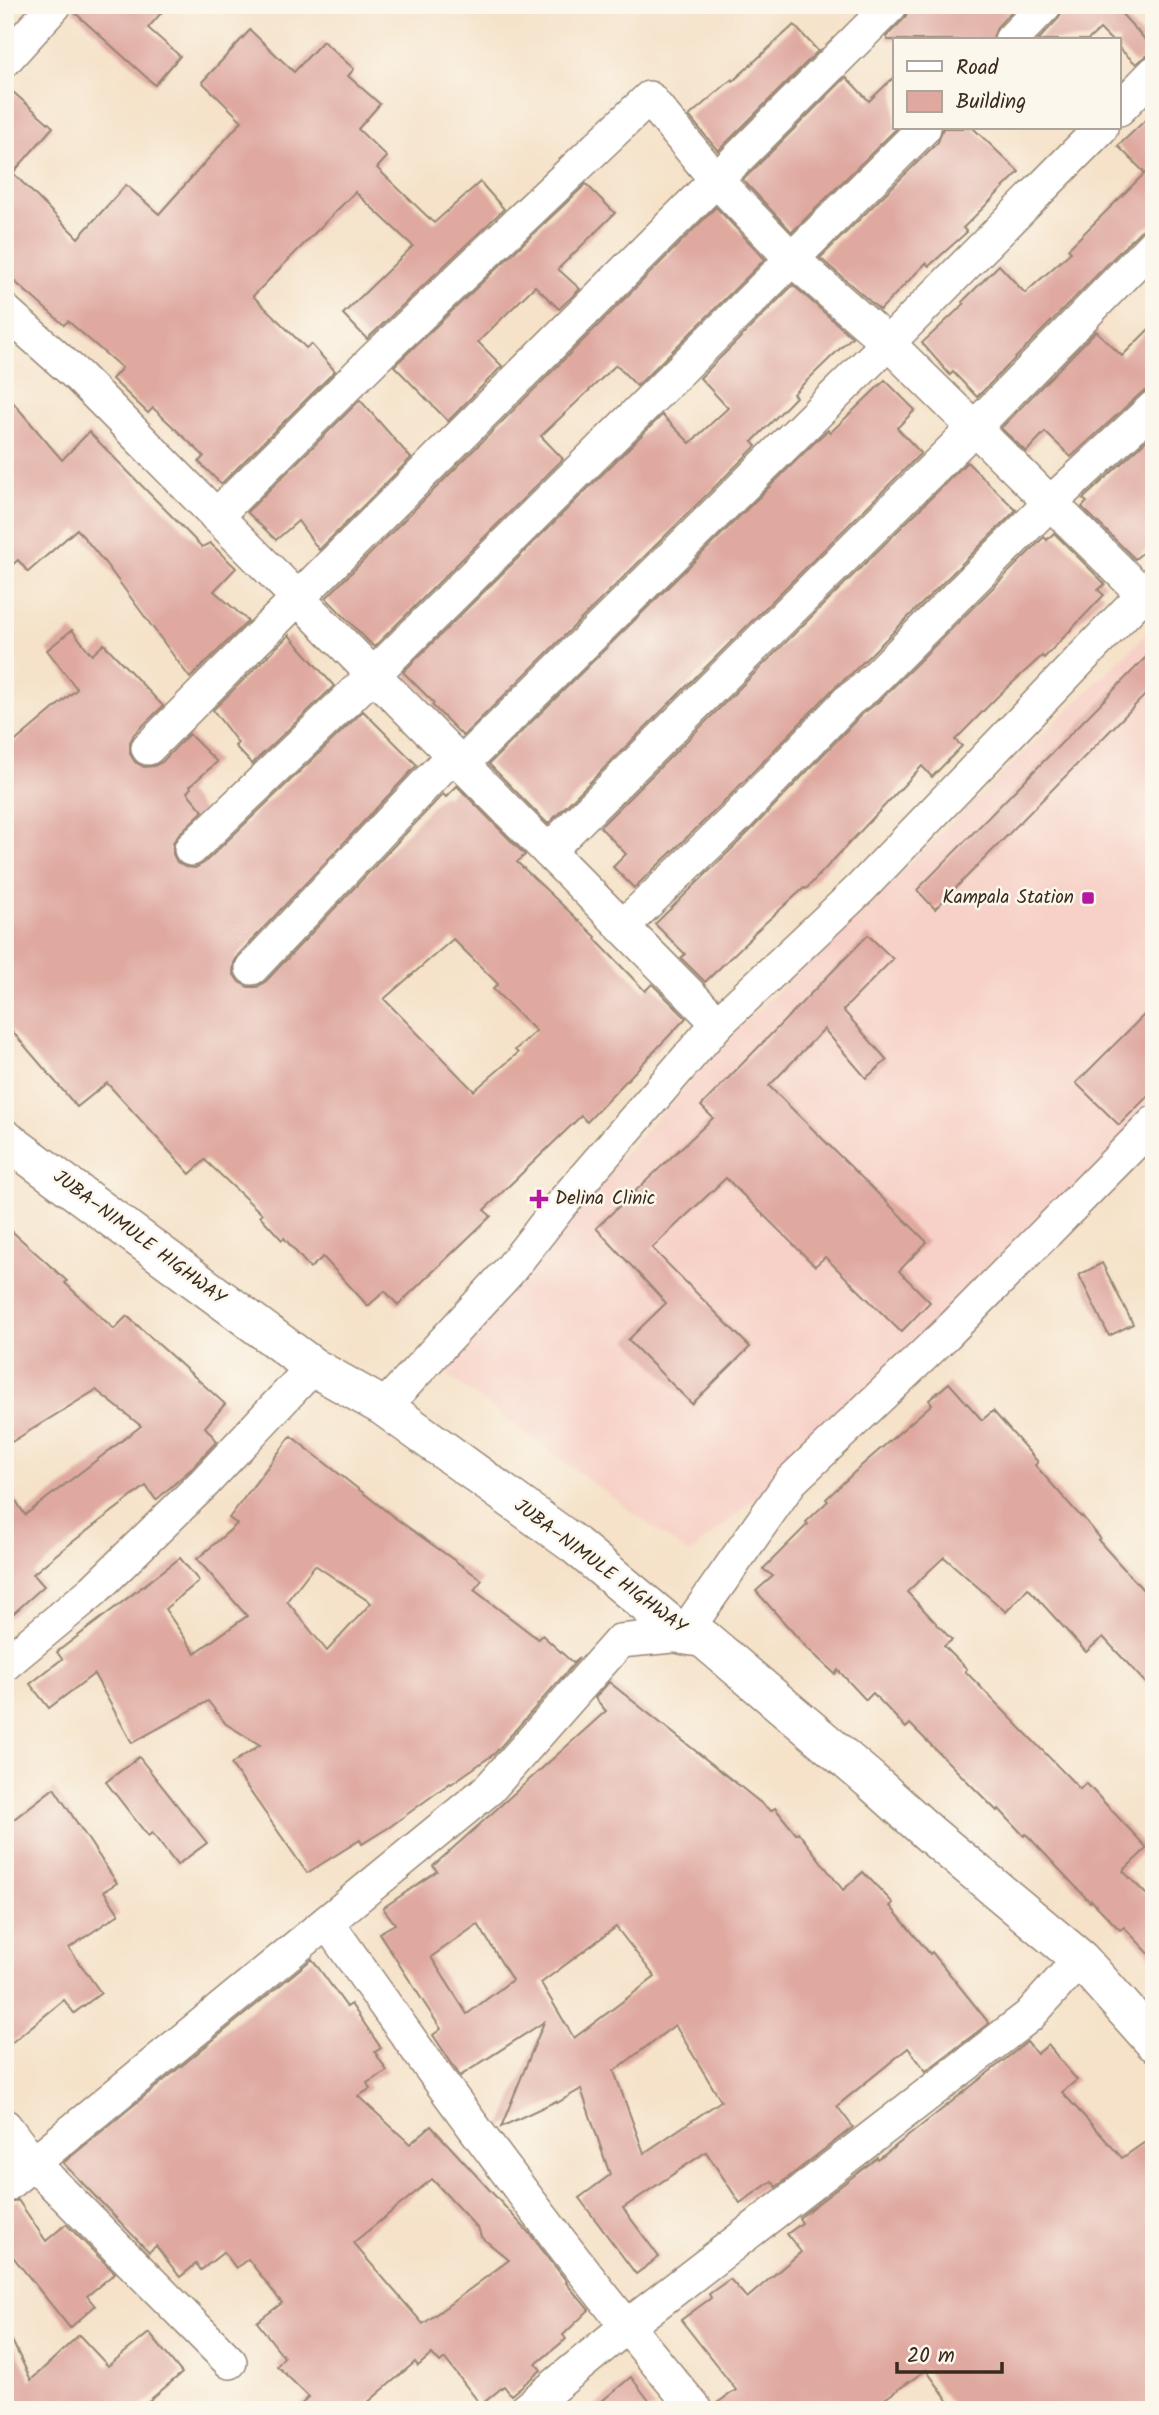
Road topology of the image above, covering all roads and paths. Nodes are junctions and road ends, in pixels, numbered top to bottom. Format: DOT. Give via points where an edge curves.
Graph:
graph roads {
  1 [pos="55,5"];
  2 [pos="891,5"];
  3 [pos="1045,5"];
  4 [pos="1013,38"];
  5 [pos="5,60"];
  6 [pos="1154,73"];
  7 [pos="1120,108"];
  8 [pos="922,130"];
  9 [pos="1099,130"];
  10 [pos="717,181"];
  11 [pos="1154,244"];
  12 [pos="792,259"];
  13 [pos="5,311"];
  14 [pos="888,343"];
  15 [pos="1154,407"];
  16 [pos="974,428"];
  17 [pos="1050,503"];
  18 [pos="216,516"];
  19 [pos="1148,588"];
  20 [pos="298,598"];
  21 [pos="373,675"];
  22 [pos="148,748"];
  23 [pos="457,760"];
  24 [pos="191,849"];
  25 [pos="548,851"];
  26 [pos="622,927"];
  27 [pos="252,968"];
  28 [pos="718,1023"];
  29 [pos="1154,1123"];
  30 [pos="5,1139"];
  31 [pos="313,1367"];
  32 [pos="384,1407"];
  33 [pos="683,1634"];
  34 [pos="5,1664"];
  35 [pos="327,1922"];
  36 [pos="1080,1959"];
  37 [pos="1154,2042"];
  38 [pos="5,2126"];
  39 [pos="33,2163"];
  40 [pos="5,2186"];
  41 [pos="626,2327"];
  42 [pos="230,2362"];
  43 [pos="525,2410"];
  44 [pos="696,2410"];
  1 -- 5 [label="street"];
  2 -- 10 [label="street"];
  3 -- 4 [label="street"];
  6 -- 7 [label="street"];
  8 -- 12 [label="street"];
  9 -- 14 [label="street"];
  10 -- 12 [label="street"];
  10 -- 18 [label="street" via="649,98"];
  10 -- 20 [label="street"];
  11 -- 16 [label="street"];
  12 -- 14 [label="street"];
  12 -- 21 [label="street"];
  13 -- 18 [label="street" via="79,377"];
  14 -- 16 [label="street"];
  14 -- 23 [label="street"];
  15 -- 17 [label="street"];
  16 -- 17 [label="street"];
  16 -- 25 [label="street"];
  17 -- 19 [label="street"];
  17 -- 26 [label="street"];
  18 -- 20 [label="street"];
  19 -- 28 [label="street" via="860,889"];
  20 -- 21 [label="street"];
  20 -- 22 [label="street"];
  21 -- 23 [label="street"];
  21 -- 24 [label="street"];
  23 -- 25 [label="street"];
  23 -- 27 [label="street"];
  25 -- 26 [label="street"];
  26 -- 28 [label="street"];
  28 -- 32 [label="street" via="509,1271"];
  29 -- 33 [label="street" via="946,1334 791,1481"];
  30 -- 31 [label="main road, JUBA–NIMULE HIGHWAY"];
  31 -- 32 [label="main road, JUBA–NIMULE HIGHWAY"];
  31 -- 34 [label="street" via="204,1483 93,1591"];
  32 -- 33 [label="main road, JUBA–NIMULE HIGHWAY" via="575,1545"];
  33 -- 35 [label="street" via="620,1641 489,1789"];
  33 -- 36 [label="main road, JUBA–NIMULE HIGHWAY" via="703,1638"];
  35 -- 39 [label="street"];
  35 -- 41 [label="street" via="424,2061"];
  36 -- 37 [label="main road, JUBA–NIMULE HIGHWAY"];
  36 -- 41 [label="street" via="1029,2016"];
  38 -- 39 [label="street"];
  39 -- 40 [label="street"];
  39 -- 42 [label="street"];
  41 -- 43 [label="street"];
  41 -- 44 [label="street"];
}
